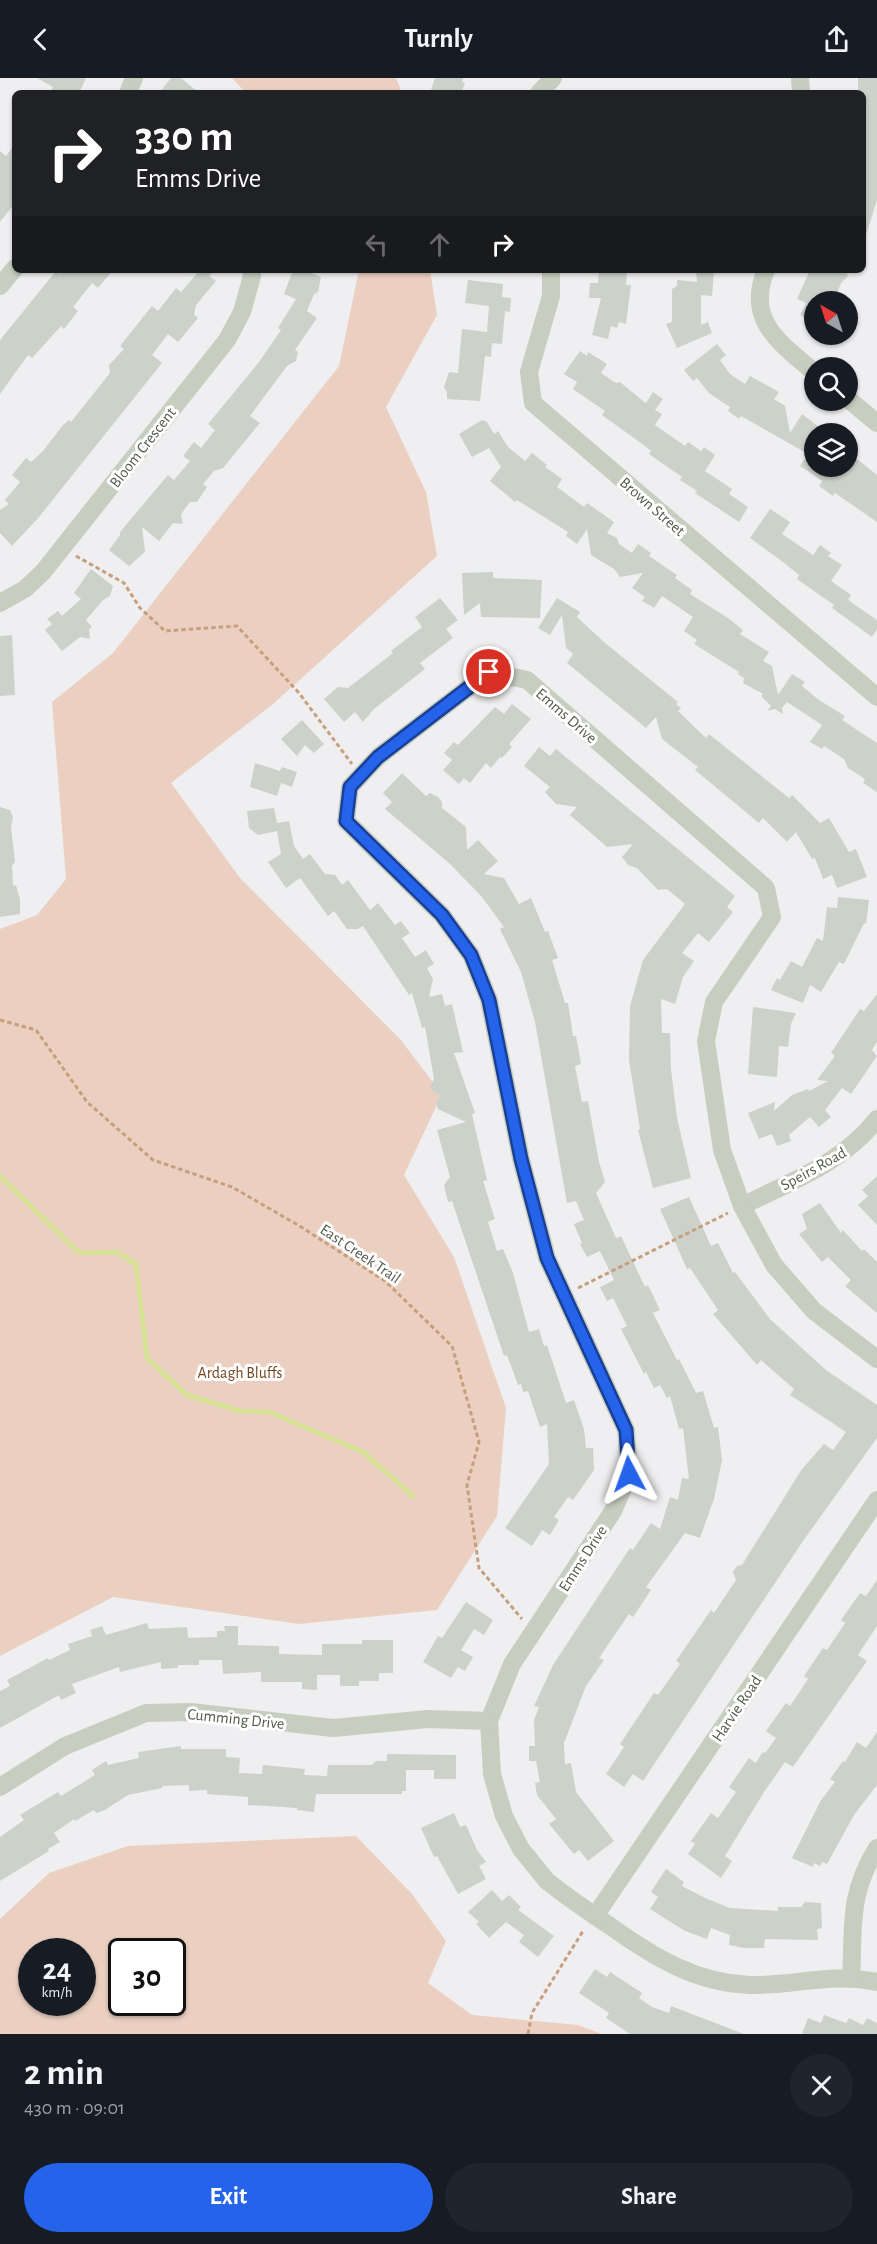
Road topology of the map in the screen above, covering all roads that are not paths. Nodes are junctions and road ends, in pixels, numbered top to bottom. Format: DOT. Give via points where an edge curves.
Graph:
graph roads {
  1 [pos="553,78"];
  2 [pos="542,90"];
  3 [pos="12,272"];
  4 [pos="252,273"];
  5 [pos="551,273"];
  6 [pos="765,273"];
  7 [pos="0,286"];
  8 [pos="804,364"];
  9 [pos="858,407"];
  10 [pos="877,423"];
  11 [pos="0,603"];
  12 [pos="877,697"];
  13 [pos="877,1119"];
  14 [pos="735,1209"];
  15 [pos="877,1359"];
  16 [pos="877,1500"];
  17 [pos="489,1721"];
  18 [pos="0,1787"];
  19 [pos="877,1848"];
  20 [pos="596,1916"];
  21 [pos="851,1977"];
  22 [pos="877,1982"];
  1 -- 2 [label="street"];
  3 -- 7 [label="street"];
  4 -- 11 [label="street, Bloom Crescent" via="242,312 228,337 62,548 31,584"];
  5 -- 12 [label="street, Brown Street" via="551,296 529,372 533,403"];
  6 -- 8 [label="street" via="759,308 774,339"];
  9 -- 10 [label="street"];
  13 -- 14 [label="street, Speirs Road" via="850,1148 830,1162"];
  14 -- 15 [label="street, Emms Drive" via="795,1291 833,1328"];
  14 -- 17 [label="street, Emms Drive" via="706,1041 714,1002 772,917 766,888 527,680 489,672 378,757 350,787 346,821 442,915 471,955 486,991 521,1159 547,1258 626,1430 629,1474 613,1511 512,1664"];
  16 -- 20 [label="street, Harvie Road"];
  17 -- 18 [label="street, Cumming Drive" via="428,1719 333,1728 191,1712 146,1713 65,1746"];
  17 -- 20 [label="street, Emms Drive" via="492,1774 511,1831 547,1881"];
  19 -- 21 [label="street" via="858,1884 853,1907"];
  20 -- 21 [label="street, Emms Drive" via="666,1964 713,1980 772,1984"];
  21 -- 22 [label="street, Emms Drive"];
}
